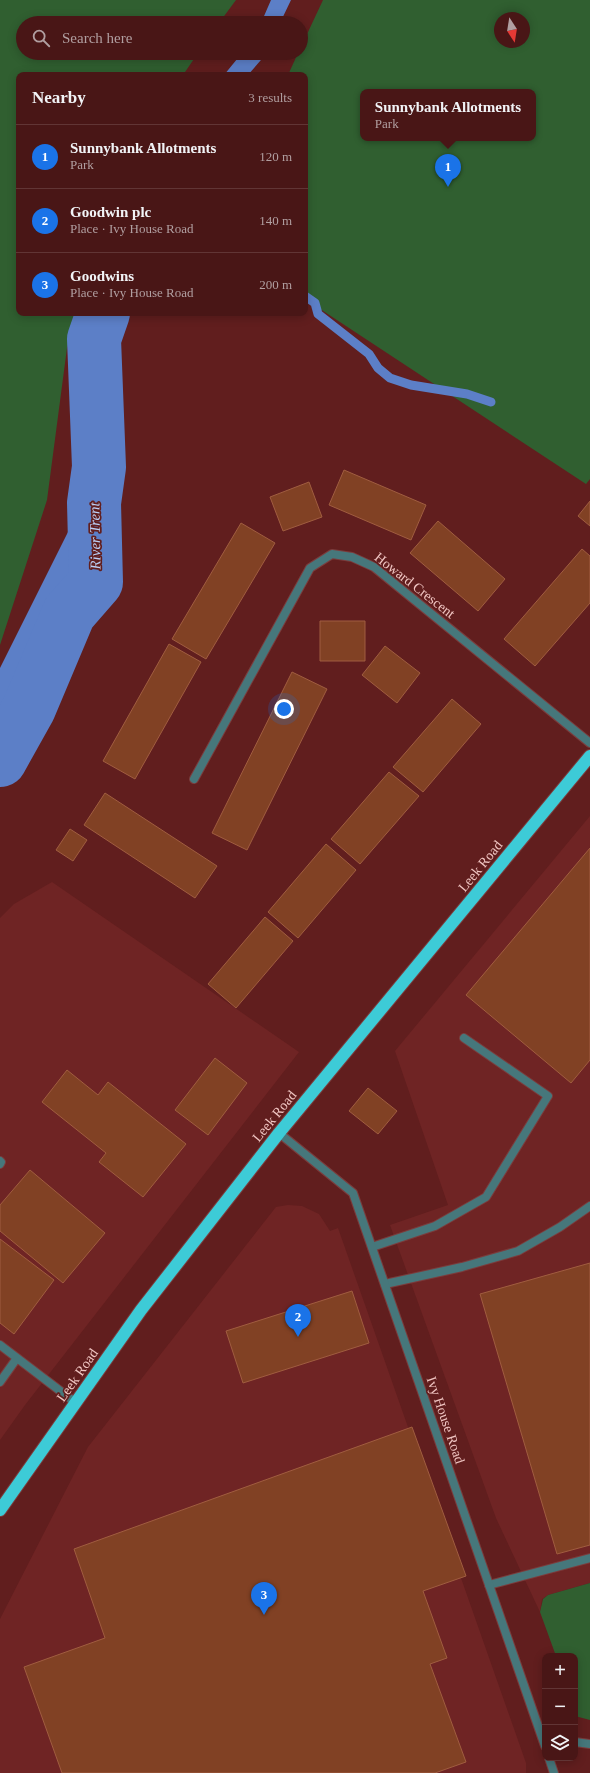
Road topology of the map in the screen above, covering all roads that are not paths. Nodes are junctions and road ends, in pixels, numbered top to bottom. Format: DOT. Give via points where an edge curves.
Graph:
graph roads {
  1 [pos="590,743"];
  2 [pos="590,756"];
  3 [pos="194,779"];
  4 [pos="464,1038"];
  5 [pos="280,1133"];
  6 [pos="590,1206"];
  7 [pos="372,1247"];
  8 [pos="385,1284"];
  9 [pos="0,1345"];
  10 [pos="17,1358"];
  11 [pos="0,1382"];
  12 [pos="76,1402"];
  13 [pos="0,1510"];
  14 [pos="590,1558"];
  15 [pos="489,1585"];
  16 [pos="542,1734"];
  17 [pos="578,1742"];
  18 [pos="590,1744"];
  19 [pos="550,1761"];
  20 [pos="554,1773"];
  1 -- 3 [label="street, Howard Crescent" via="374,567 352,556 332,554 310,568"];
  2 -- 5 [label="highway, Leek Road"];
  4 -- 7 [label="street" via="548,1096 486,1197 435,1226"];
  5 -- 7 [label="street, Ivy House Road" via="354,1193"];
  5 -- 12 [label="highway, Leek Road" via="141,1310"];
  6 -- 8 [label="street" via="560,1227 518,1250 462,1267"];
  7 -- 8 [label="street, Ivy House Road"];
  8 -- 15 [label="street, Ivy House Road"];
  9 -- 10 [label="street"];
  10 -- 11 [label="street"];
  10 -- 12 [label="street"];
  12 -- 13 [label="highway, Leek Road"];
  14 -- 15 [label="street"];
  15 -- 16 [label="street, Ivy House Road"];
  17 -- 18 [label="street"];
  19 -- 20 [label="street"];
}
